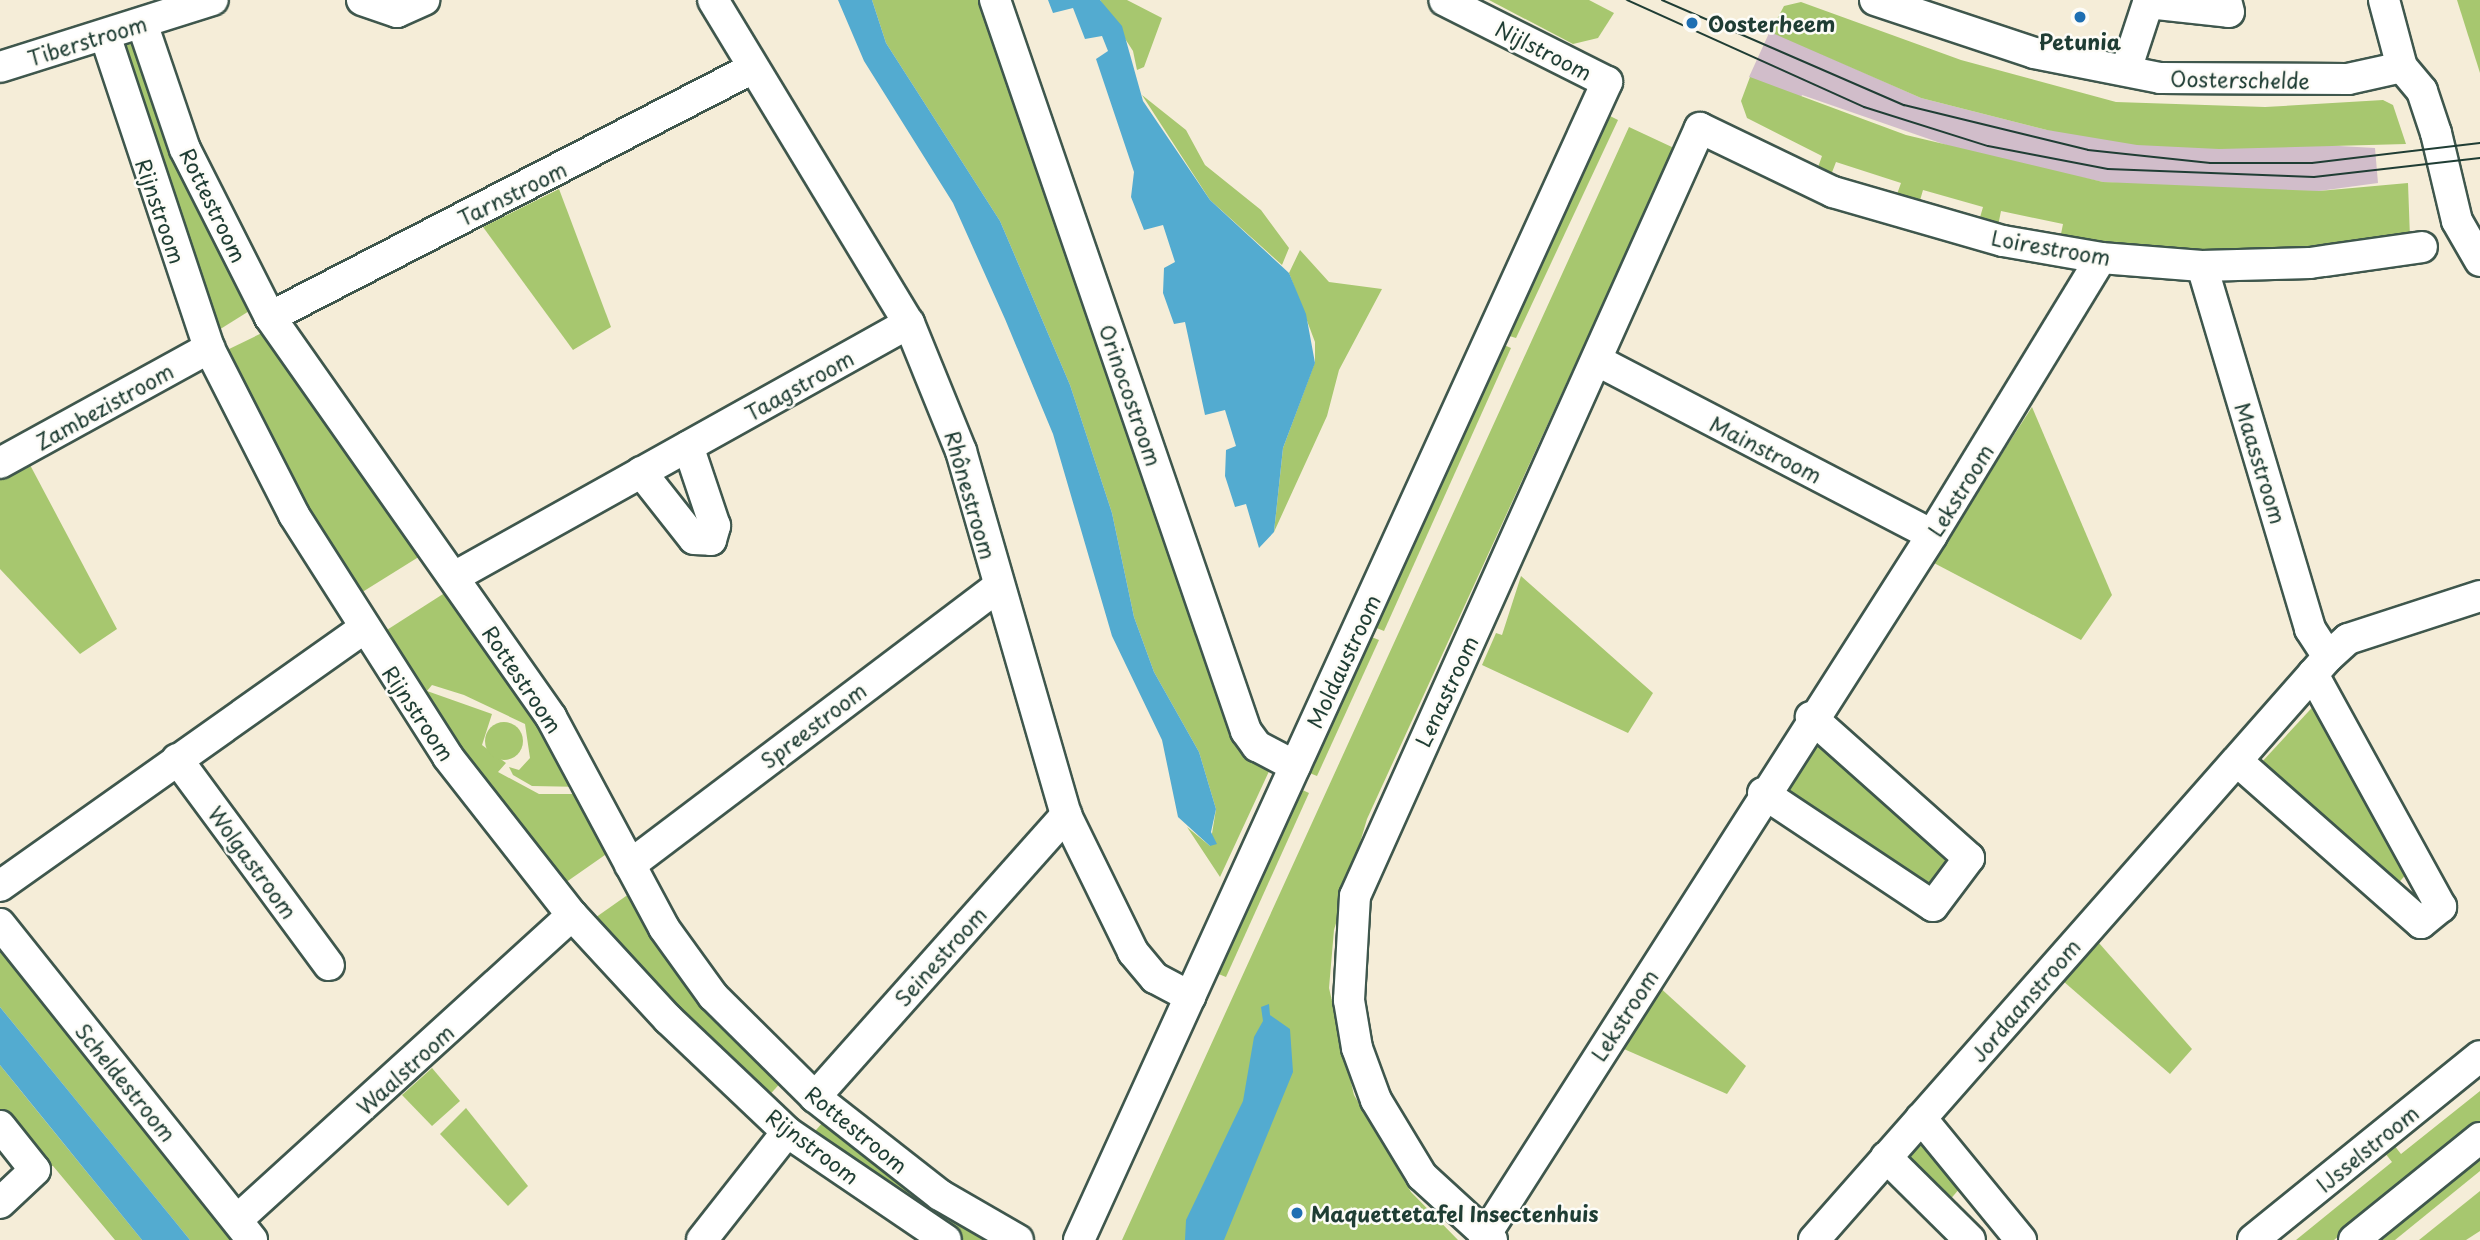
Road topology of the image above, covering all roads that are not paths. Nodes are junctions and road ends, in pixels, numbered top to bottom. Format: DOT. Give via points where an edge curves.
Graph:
graph roads {
  1 [pos="213,0"];
  2 [pos="362,0"];
  3 [pos="424,0"];
  4 [pos="713,0"];
  5 [pos="995,0"];
  6 [pos="1444,0"];
  7 [pos="1875,0"];
  8 [pos="2225,0"];
  9 [pos="2384,0"];
  10 [pos="2148,1"];
  11 [pos="142,23"];
  12 [pos="105,35"];
  13 [pos="0,67"];
  14 [pos="2402,67"];
  15 [pos="753,68"];
  16 [pos="2126,70"];
  17 [pos="1607,82"];
  18 [pos="1700,128"];
  19 [pos="2422,247"];
  20 [pos="2101,258"];
  21 [pos="2480,261"];
  22 [pos="2202,266"];
  23 [pos="270,317"];
  24 [pos="909,323"];
  25 [pos="209,348"];
  26 [pos="1600,362"];
  27 [pos="688,446"];
  28 [pos="0,463"];
  29 [pos="641,472"];
  30 [pos="1932,535"];
  31 [pos="454,577"];
  32 [pos="997,587"];
  33 [pos="2480,596"];
  34 [pos="362,630"];
  35 [pos="2321,665"];
  36 [pos="1811,717"];
  37 [pos="177,759"];
  38 [pos="2236,761"];
  39 [pos="1295,766"];
  40 [pos="1763,793"];
  41 [pos="1066,815"];
  42 [pos="630,865"];
  43 [pos="0,886"];
  44 [pos="572,915"];
  45 [pos="0,925"];
  46 [pos="329,965"];
  47 [pos="1190,997"];
  48 [pos="2480,1056"];
  49 [pos="815,1097"];
  50 [pos="1921,1118"];
  51 [pos="0,1126"];
  52 [pos="787,1132"];
  53 [pos="2480,1138"];
  54 [pos="1886,1157"];
  55 [pos="0,1203"];
  56 [pos="245,1230"];
  57 [pos="1488,1238"];
  58 [pos="702,1240"];
  59 [pos="946,1240"];
  60 [pos="1018,1240"];
  61 [pos="1079,1240"];
  62 [pos="1814,1240"];
  63 [pos="1970,1240"];
  64 [pos="2021,1240"];
  65 [pos="2253,1240"];
  66 [pos="2354,1240"];
  1 -- 11 [label="street, Tiberstroom"];
  2 -- 3 [label="street" via="397,12"];
  4 -- 15 [label="street, Rhônestroom"];
  5 -- 39 [label="street, Orinocostroom" via="1245,731 1257,746"];
  6 -- 17 [label="street, Nijlstroom"];
  7 -- 16 [label="street, Oosterschelde" via="2034,53"];
  8 -- 10 [label="street" via="2229,12"];
  9 -- 14 [label="street"];
  10 -- 16 [label="street"];
  11 -- 12 [label="street, Tiberstroom"];
  11 -- 23 [label="street, Rottestroom" via="186,149"];
  12 -- 13 [label="street, Tiberstroom"];
  12 -- 25 [label="street, Rijnstroom"];
  14 -- 16 [label="street, Oosterschelde" via="2348,79 2286,82 2160,78"];
  14 -- 21 [label="street" via="2422,91 2457,221"];
  15 -- 23 [label="street, Tarnstroom"];
  15 -- 24 [label="street, Rhônestroom"];
  17 -- 39 [label="street, Moldaustroom"];
  18 -- 20 [label="street, Loirestroom" via="1844,195 2003,241"];
  18 -- 26 [label="street, Lenastroom"];
  19 -- 22 [label="street, Loirestroom" via="2310,263"];
  20 -- 22 [label="street, Loirestroom"];
  20 -- 30 [label="street, Lekstroom"];
  22 -- 35 [label="street, Maasstroom"];
  23 -- 31 [label="street, Rottestroom" via="375,475"];
  24 -- 27 [label="street, Taagstroom"];
  24 -- 32 [label="street, Rhônestroom" via="961,450"];
  25 -- 28 [label="street, Zambezistroom"];
  25 -- 34 [label="street, Rijnstroom"];
  26 -- 30 [label="street, Mainstroom"];
  26 -- 57 [label="street, Lenastroom" via="1355,896 1349,1000 1357,1048 1376,1100 1422,1176"];
  27 -- 29 [label="street, Taagstroom"];
  27 -- 29 [label="street" via="715,526 711,540 694,539"];
  29 -- 31 [label="street, Taagstroom"];
  30 -- 36 [label="street, Lekstroom"];
  31 -- 42 [label="street, Rottestroom" via="551,717"];
  32 -- 41 [label="street, Rhônestroom"];
  32 -- 42 [label="street, Spreestroom"];
  33 -- 35 [label="street, Jordaanstroom" via="2348,639"];
  34 -- 37 [label="street"];
  34 -- 44 [label="street, Rijnstroom" via="447,757"];
  35 -- 38 [label="street, Jordaanstroom"];
  35 -- 38 [label="street" via="2441,907 2421,923"];
  36 -- 40 [label="street, Lekstroom"];
  36 -- 40 [label="street" via="1969,858 1933,906"];
  37 -- 43 [label="street"];
  37 -- 46 [label="street, Wolgastroom"];
  38 -- 50 [label="street, Jordaanstroom"];
  39 -- 47 [label="street, Moldaustroom"];
  40 -- 57 [label="street, Lekstroom"];
  41 -- 47 [label="street, Rhônestroom" via="1133,952 1155,978"];
  41 -- 49 [label="street, Seinestroom"];
  42 -- 49 [label="street, Rottestroom" via="713,996"];
  44 -- 52 [label="street, Rijnstroom" via="668,1019"];
  44 -- 56 [label="street, Waalstroom"];
  45 -- 56 [label="street, Scheldestroom"];
  47 -- 61 [label="street, Moldaustroom"];
  48 -- 65 [label="street, IJsselstroom"];
  49 -- 60 [label="street, Rottestroom" via="940,1195"];
  50 -- 54 [label="street, Jordaanstroom"];
  50 -- 64 [label="street"];
  51 -- 55 [label="street" via="35,1170"];
  52 -- 58 [label="street"];
  52 -- 59 [label="street, Rijnstroom"];
  53 -- 66 [label="street"];
  54 -- 62 [label="street, Jordaanstroom"];
  54 -- 63 [label="street"];
}
